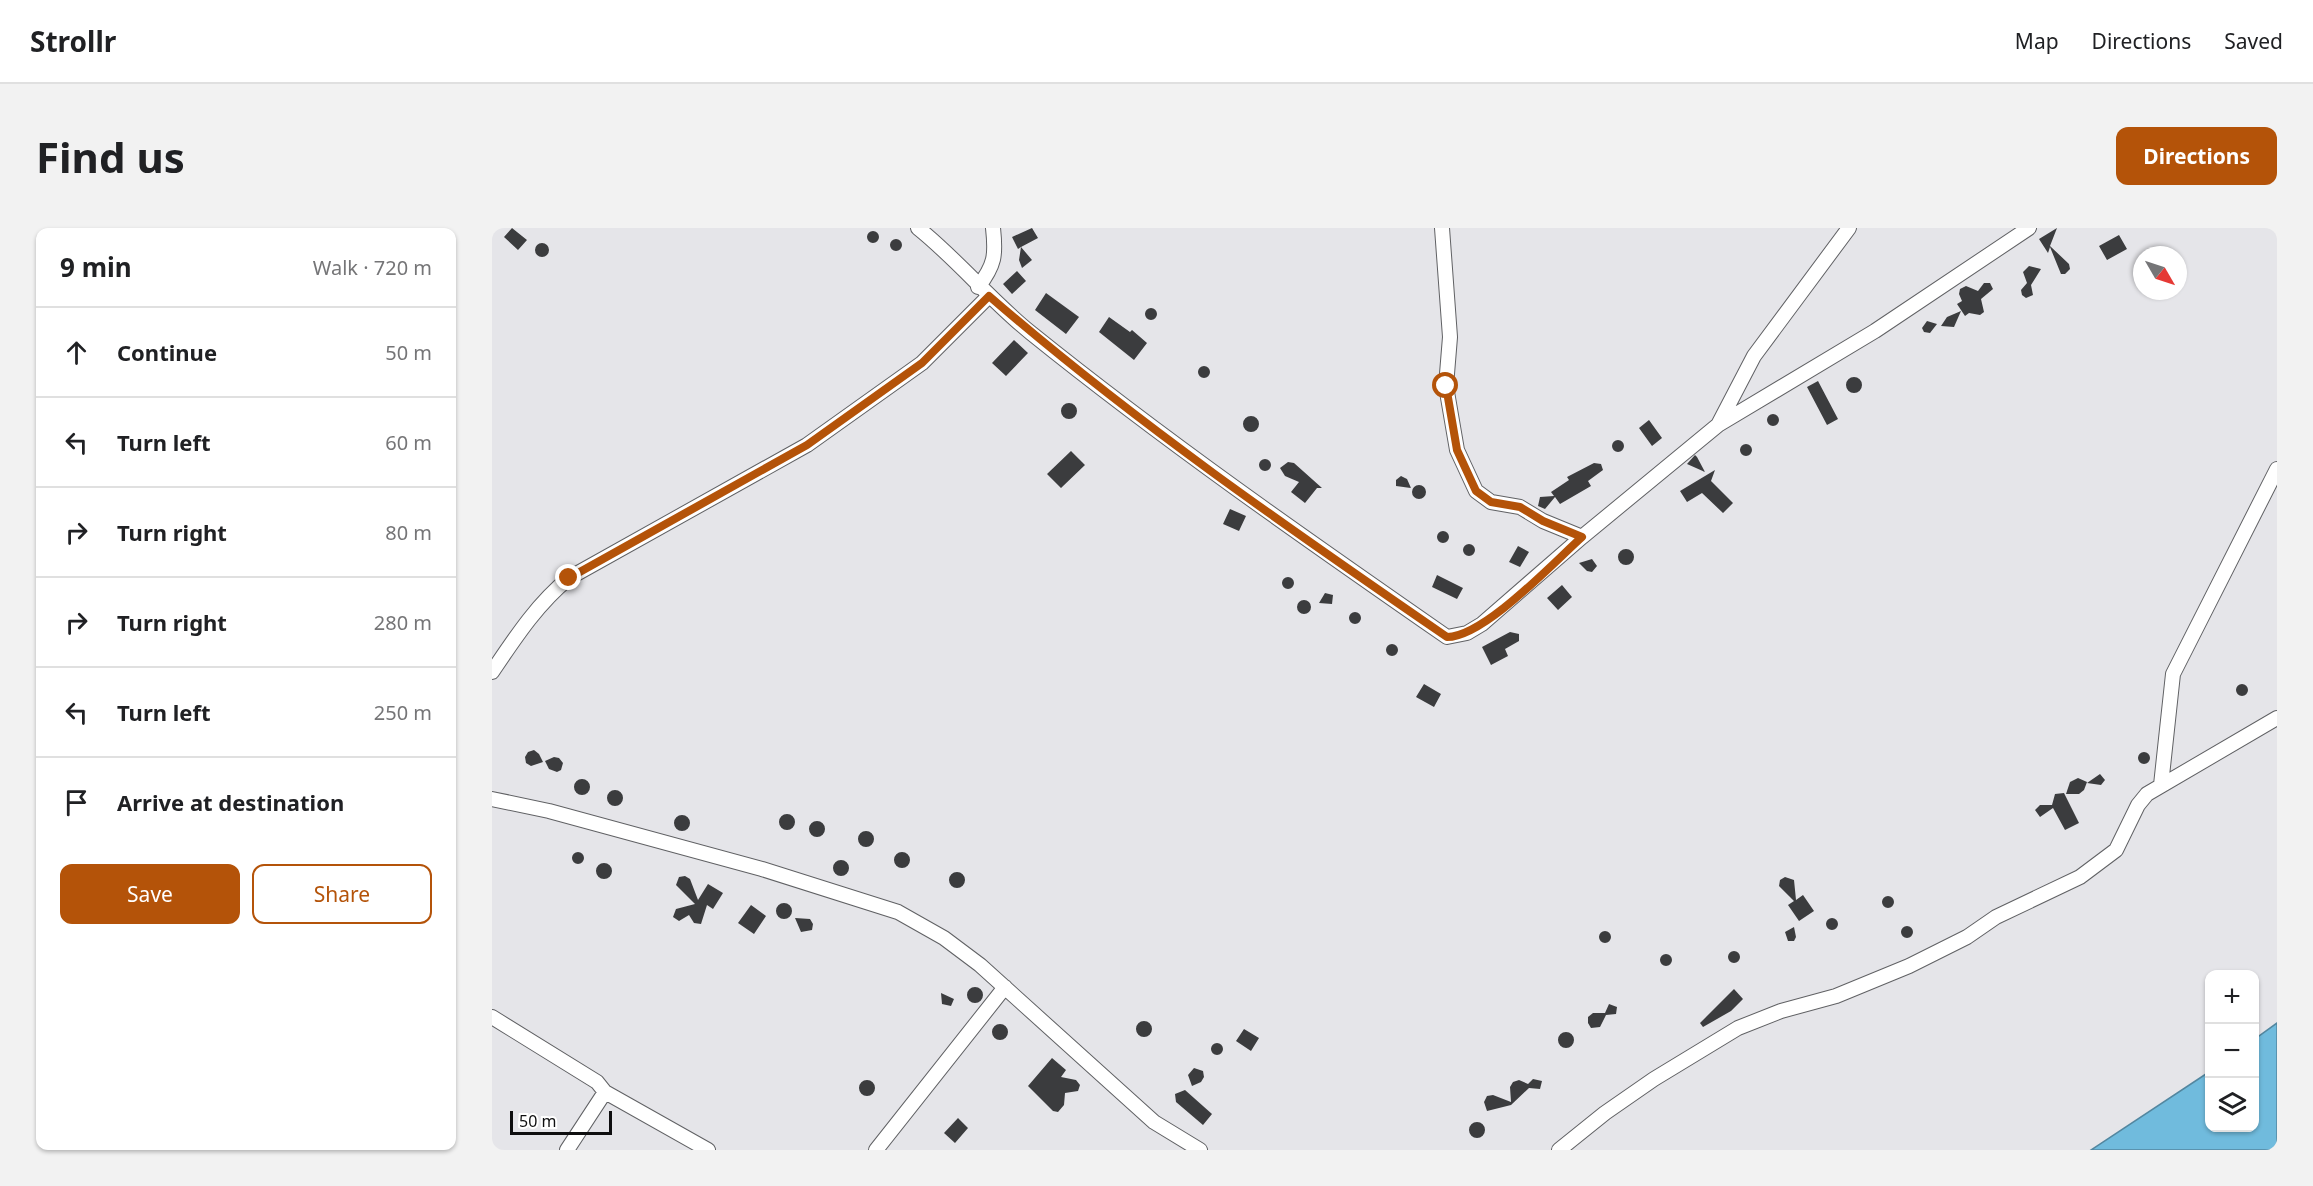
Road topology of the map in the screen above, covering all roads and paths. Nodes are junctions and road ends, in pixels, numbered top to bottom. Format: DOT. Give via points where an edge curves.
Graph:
graph roads {
  1 [pos="918,228"];
  2 [pos="993,228"];
  3 [pos="1442,228"];
  4 [pos="1849,228"];
  5 [pos="2029,228"];
  6 [pos="984,292"];
  7 [pos="1718,425"];
  8 [pos="2277,469"];
  9 [pos="1582,537"];
  10 [pos="492,672"];
  11 [pos="2277,718"];
  12 [pos="2161,785"];
  13 [pos="492,800"];
  14 [pos="1005,987"];
  15 [pos="492,1017"];
  16 [pos="606,1092"];
  17 [pos="567,1150"];
  18 [pos="708,1150"];
  19 [pos="876,1150"];
  20 [pos="1200,1150"];
  21 [pos="1559,1150"];
  1 -- 6 [label="street"];
  2 -- 6 [label="street" via="996,254"];
  3 -- 9 [label="street" via="1450,337 1446,386 1457,450 1476,491 1491,502 1520,507"];
  4 -- 7 [label="street" via="1754,356"];
  5 -- 7 [label="street" via="1875,331"];
  6 -- 9 [label="street" via="1164,436 1447,637 1467,633 1482,624"];
  6 -- 10 [label="street" via="922,363 807,445 569,578 527,621"];
  7 -- 9 [label="street"];
  8 -- 12 [label="street" via="2173,674"];
  11 -- 12 [label="street"];
  12 -- 21 [label="street" via="2138,805 2116,850 2080,877 1996,917 1967,937 1909,966 1836,996 1738,1028 1654,1079"];
  13 -- 14 [label="street" via="549,811 762,869 897,912 944,938"];
  14 -- 19 [label="street"];
  14 -- 20 [label="street" via="1154,1122"];
  15 -- 16 [label="street" via="597,1082"];
  16 -- 17 [label="street"];
  16 -- 18 [label="street"];
}
